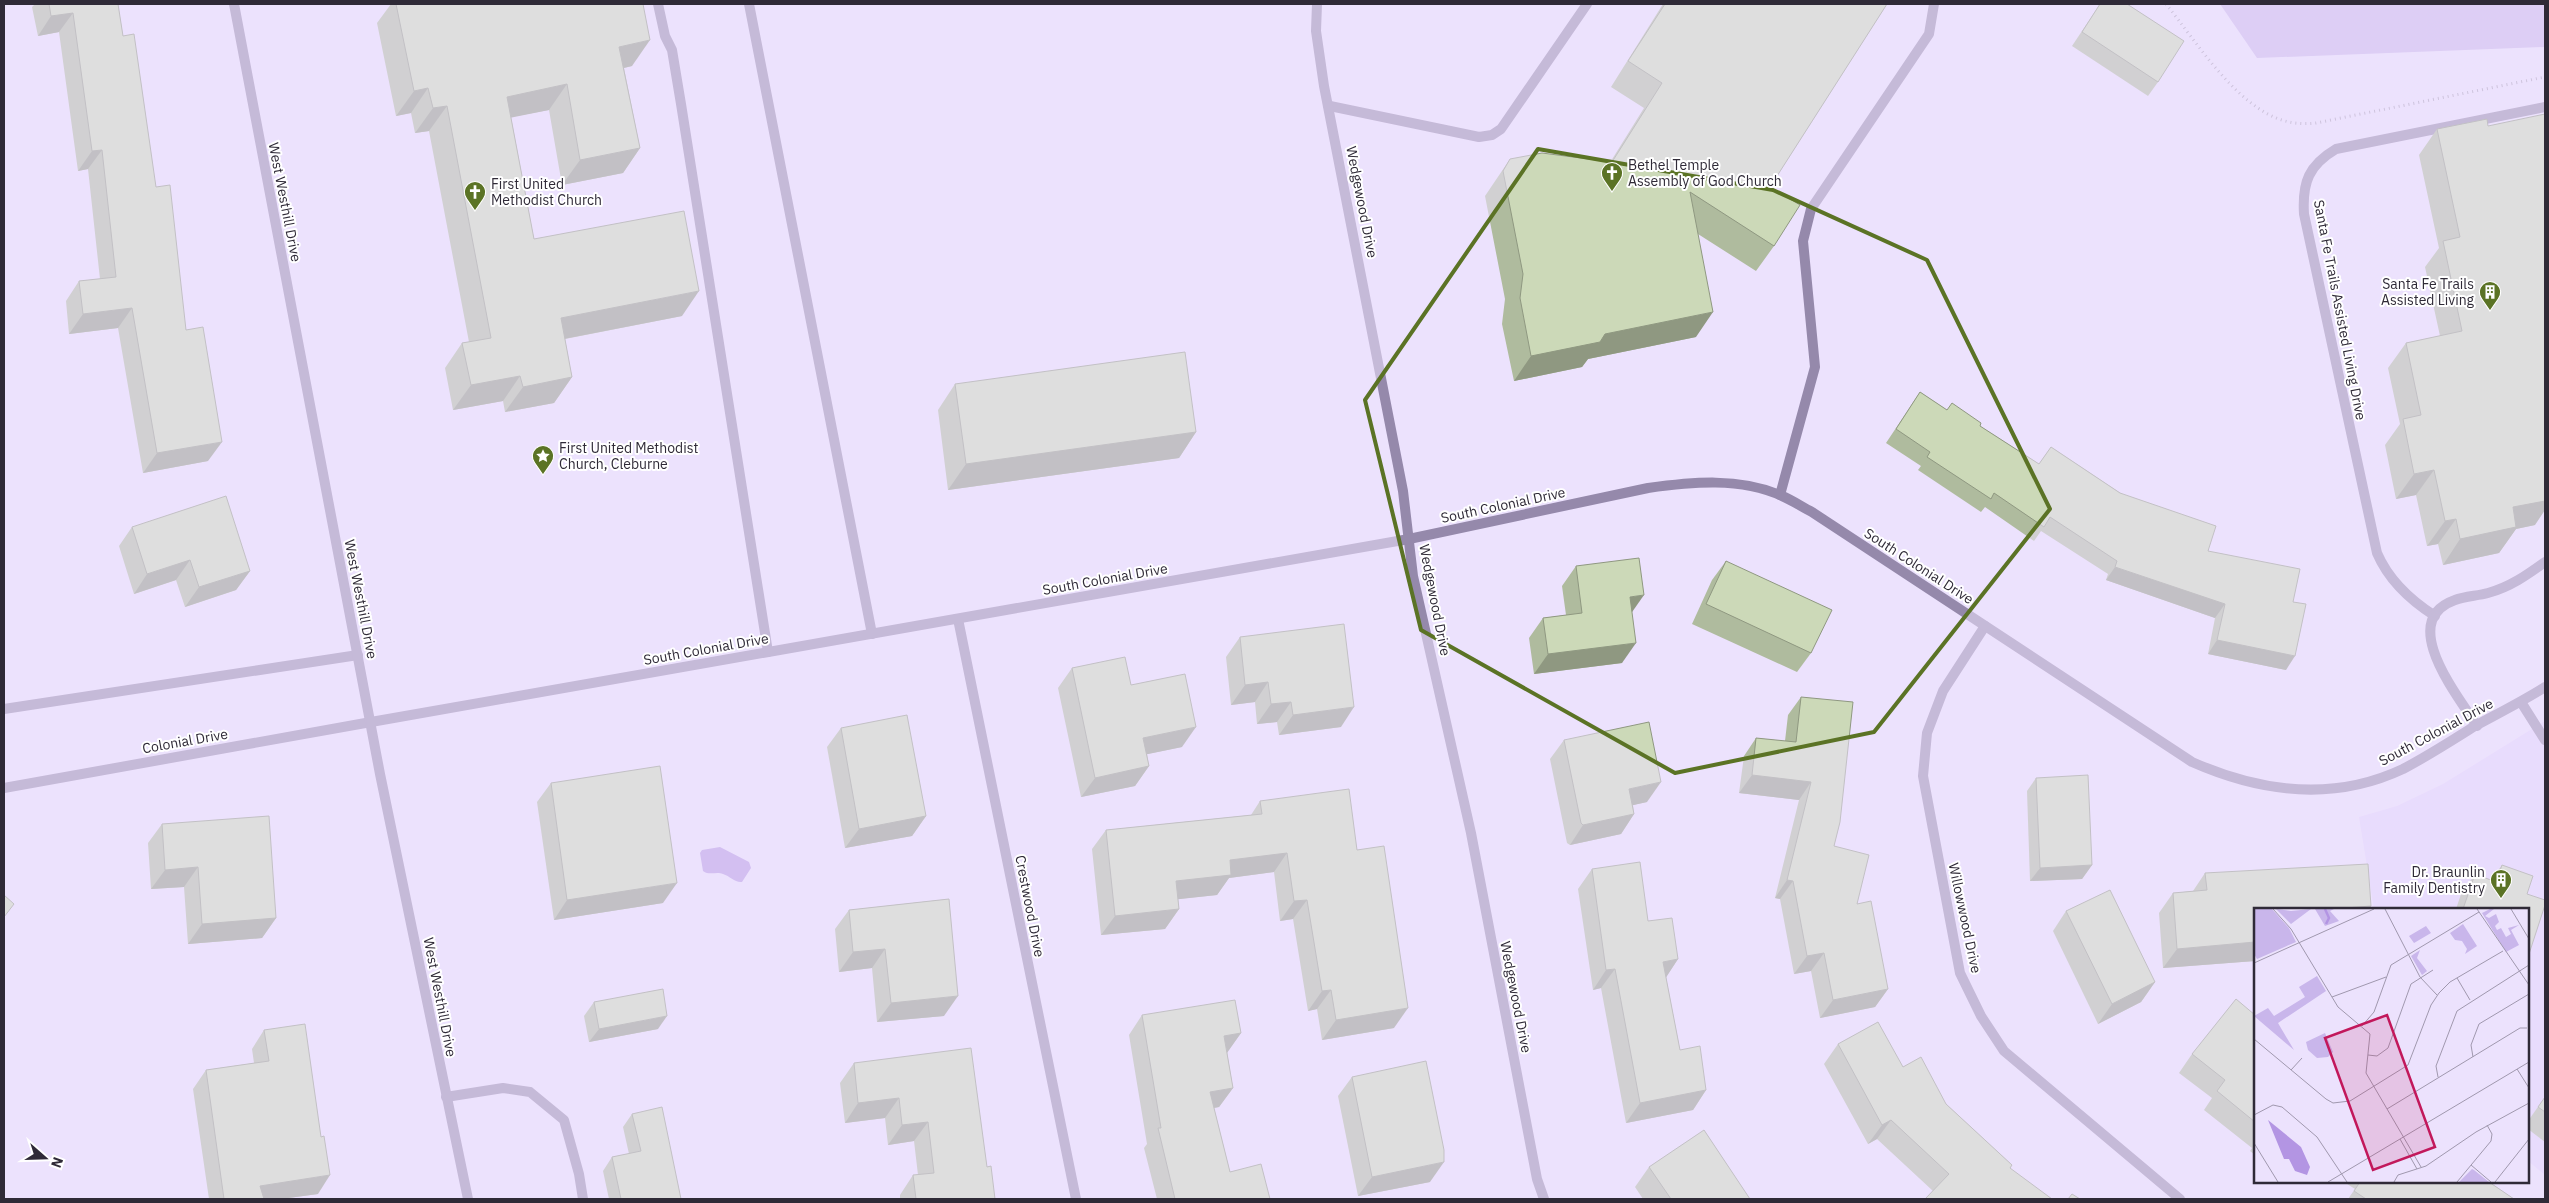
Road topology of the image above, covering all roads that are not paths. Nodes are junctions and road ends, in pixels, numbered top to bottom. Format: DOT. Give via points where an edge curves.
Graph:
graph roads {
  1 [pos="234,4"];
  2 [pos="658,4"];
  3 [pos="749,4"];
  4 [pos="1317,4"];
  5 [pos="1587,4"];
  6 [pos="1934,4"];
  7 [pos="1330,106"];
  8 [pos="2545,107"];
  9 [pos="1780,495"];
  10 [pos="1409,539"];
  11 [pos="2545,562"];
  12 [pos="2435,616"];
  13 [pos="958,619"];
  14 [pos="1985,626"];
  15 [pos="872,634"];
  16 [pos="768,652"];
  17 [pos="358,655"];
  18 [pos="2545,687"];
  19 [pos="2521,702"];
  20 [pos="4,709"];
  21 [pos="371,722"];
  22 [pos="2477,726"];
  23 [pos="2545,740"];
  24 [pos="4,788"];
  25 [pos="446,1097"];
  26 [pos="468,1199"];
  27 [pos="583,1199"];
  28 [pos="1076,1199"];
  29 [pos="1544,1199"];
  30 [pos="2180,1199"];
  1 -- 17 [label="street, West Westhill Drive"];
  2 -- 16 [label="street" via="665,36 672,50"];
  3 -- 15 [label="street"];
  4 -- 7 [label="street, Wedgewood Drive" via="1316,31"];
  5 -- 7 [label="street" via="1501,129 1492,135 1480,137"];
  6 -- 9 [label="street" via="1929,34 1811,210 1803,242 1815,367"];
  7 -- 10 [label="street, Wedgewood Drive"];
  8 -- 12 [label="street, Santa Fe Trails Assisted Living Drive" via="2336,149 2320,159 2305,186 2304,214 2377,553 2404,593"];
  9 -- 10 [label="street, South Colonial Drive" via="1733,484 1688,482"];
  9 -- 14 [label="street, South Colonial Drive" via="1812,512"];
  10 -- 13 [label="street, South Colonial Drive"];
  10 -- 29 [label="street, Wedgewood Drive" via="1413,576 1471,833 1537,1179"];
  11 -- 12 [label="street" via="2510,585 2454,600 2442,606"];
  12 -- 22 [label="street" via="2430,633 2434,655"];
  13 -- 15 [label="street, South Colonial Drive"];
  13 -- 28 [label="street, Crestwood Drive"];
  14 -- 22 [label="street, South Colonial Drive" via="2192,762 2269,788 2338,788 2373,780 2402,769"];
  14 -- 30 [label="street, Willowwood Drive" via="1944,690 1927,734 1923,776 1960,973 1981,1016 2004,1050"];
  15 -- 16 [label="street, South Colonial Drive"];
  16 -- 21 [label="street, South Colonial Drive"];
  17 -- 20 [label="street"];
  17 -- 21 [label="street, West Westhill Drive"];
  18 -- 19 [label="street, South Colonial Drive"];
  19 -- 22 [label="street, South Colonial Drive"];
  19 -- 23 [label="street"];
  21 -- 24 [label="street, Colonial Drive"];
  21 -- 25 [label="street, West Westhill Drive"];
  25 -- 26 [label="street, West Westhill Drive"];
  25 -- 27 [label="street" via="503,1088 530,1092 564,1120"];
}
